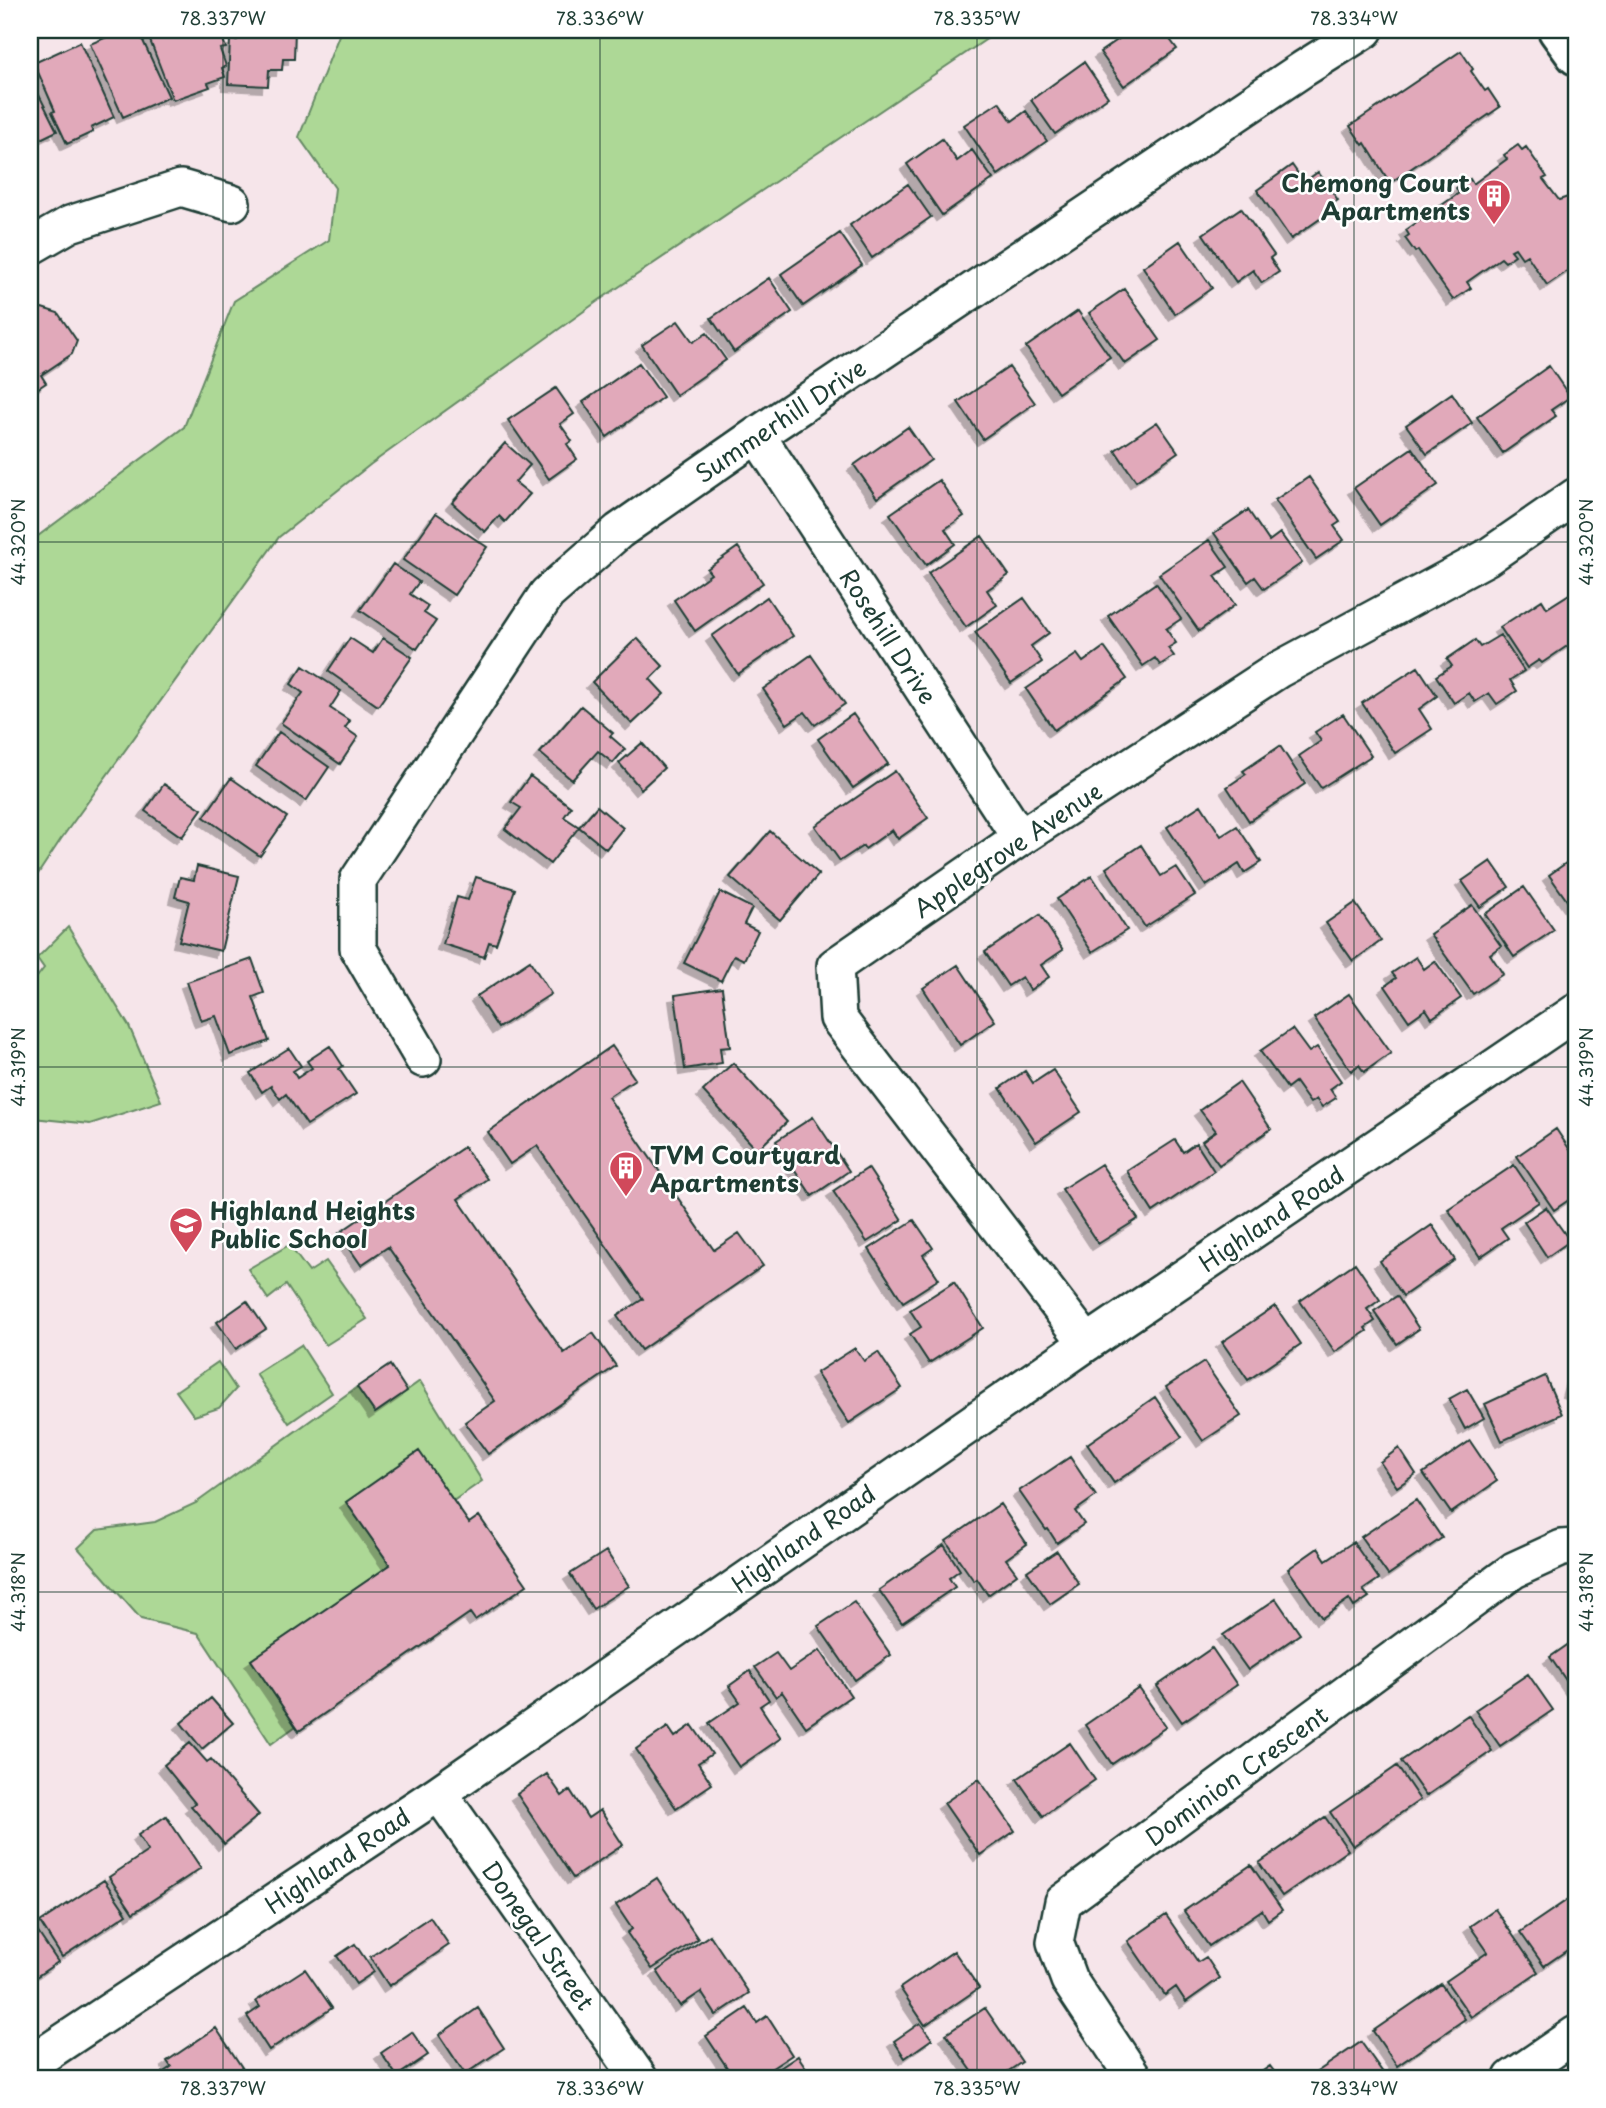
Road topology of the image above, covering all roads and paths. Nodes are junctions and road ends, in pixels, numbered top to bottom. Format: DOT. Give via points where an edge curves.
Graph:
graph roads {
  1 [pos="1365,30"];
  2 [pos="1558,30"];
  3 [pos="1576,55"];
  4 [pos="232,203"];
  5 [pos="30,247"];
  6 [pos="757,435"];
  7 [pos="1576,496"];
  8 [pos="1020,838"];
  9 [pos="1576,1012"];
  10 [pos="423,1059"];
  11 [pos="1087,1343"];
  12 [pos="1576,1547"];
  13 [pos="439,1793"];
  14 [pos="1576,2034"];
  15 [pos="30,2064"];
  16 [pos="639,2078"];
  17 [pos="1134,2078"];
  18 [pos="1512,2078"];
  1 -- 6 [label="street, Summerhill Drive"];
  2 -- 3 [label="main road"];
  4 -- 5 [label="street" via="181,188 70,224"];
  6 -- 8 [label="street, Rosehill Drive"];
  6 -- 10 [label="street, Summerhill Drive" via="619,531 547,594 358,880 358,948"];
  7 -- 8 [label="street, Applegrove Avenue" via="1486,558 1278,670"];
  8 -- 11 [label="street, Applegrove Avenue" via="835,966 838,1018"];
  9 -- 11 [label="street, Highland Road"];
  11 -- 13 [label="street, Highland Road"];
  12 -- 17 [label="street, Dominion Crescent" via="1562,1548 1514,1570 1063,1902 1055,1942 1069,1980"];
  13 -- 15 [label="street, Highland Road"];
  13 -- 16 [label="street, Donegal Street"];
  14 -- 18 [label="street"];
}
